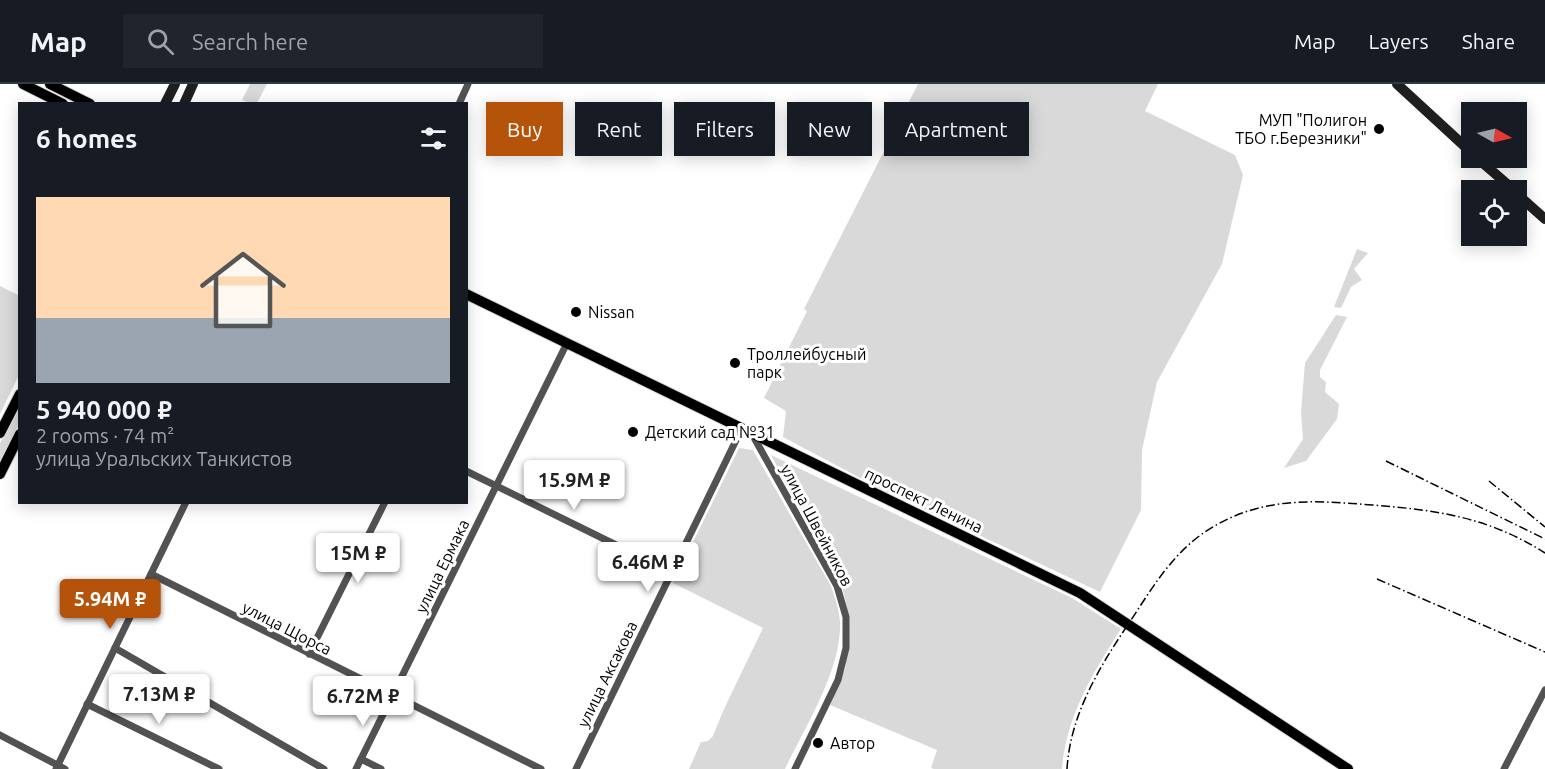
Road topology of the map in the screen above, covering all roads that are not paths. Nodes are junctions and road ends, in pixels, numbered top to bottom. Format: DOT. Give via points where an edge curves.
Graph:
graph roads {
  1 [pos="23,84"];
  2 [pos="50,84"];
  3 [pos="175,84"];
  4 [pos="193,84"];
  5 [pos="468,84"];
  6 [pos="1397,84"];
  7 [pos="59,102"];
  8 [pos="86,102"];
  9 [pos="166,102"];
  10 [pos="185,102"];
  11 [pos="460,102"];
  12 [pos="1461,143"];
  13 [pos="1488,168"];
  14 [pos="1502,180"];
  15 [pos="1527,203"];
  16 [pos="1545,219"];
  17 [pos="468,295"];
  18 [pos="567,343"];
  19 [pos="18,398"];
  20 [pos="746,430"];
  21 [pos="0,433"];
  22 [pos="18,438"];
  23 [pos="468,472"];
  24 [pos="0,474"];
  25 [pos="496,486"];
  26 [pos="185,504"];
  27 [pos="384,504"];
  28 [pos="672,573"];
  29 [pos="151,574"];
  30 [pos="115,648"];
  31 [pos="309,654"];
  32 [pos="1545,690"];
  33 [pos="393,696"];
  34 [pos="87,704"];
  35 [pos="0,735"];
  36 [pos="361,759"];
  37 [pos="56,767"];
  38 [pos="65,769"];
  39 [pos="219,769"];
  40 [pos="324,769"];
  41 [pos="356,769"];
  42 [pos="381,769"];
  43 [pos="541,769"];
  44 [pos="576,769"];
  45 [pos="795,769"];
  46 [pos="1348,769"];
  47 [pos="1504,769"];
  1 -- 7 [label="main road"];
  2 -- 8 [label="main road"];
  3 -- 9 [label="street"];
  4 -- 10 [label="street"];
  5 -- 11 [label="street"];
  6 -- 12 [label="street"];
  13 -- 14 [label="street"];
  15 -- 16 [label="street"];
  17 -- 18 [label="main road, проспект Ленина"];
  18 -- 20 [label="main road, проспект Ленина"];
  18 -- 25 [label="street, улица Ермака"];
  19 -- 21 [label="main road"];
  20 -- 28 [label="street, улица Аксакова"];
  20 -- 45 [label="street, улица Швейников" via="837,586 846,617 846,648 838,680"];
  20 -- 46 [label="main road, проспект Ленина" via="1080,593"];
  22 -- 24 [label="main road"];
  23 -- 25 [label="street"];
  25 -- 28 [label="street"];
  25 -- 33 [label="street, улица Ермака"];
  26 -- 29 [label="street"];
  27 -- 31 [label="street"];
  28 -- 44 [label="street, улица Аксакова"];
  29 -- 30 [label="street"];
  29 -- 31 [label="street, улица Щорса"];
  30 -- 34 [label="street"];
  30 -- 40 [label="street"];
  31 -- 33 [label="street, улица Щорса"];
  32 -- 47 [label="street"];
  33 -- 36 [label="street, улица Ермака"];
  33 -- 43 [label="street, улица Щорса"];
  34 -- 37 [label="street"];
  34 -- 39 [label="street"];
  35 -- 37 [label="street"];
  36 -- 41 [label="street, улица Ермака"];
  36 -- 42 [label="street"];
  37 -- 38 [label="street"];
}
